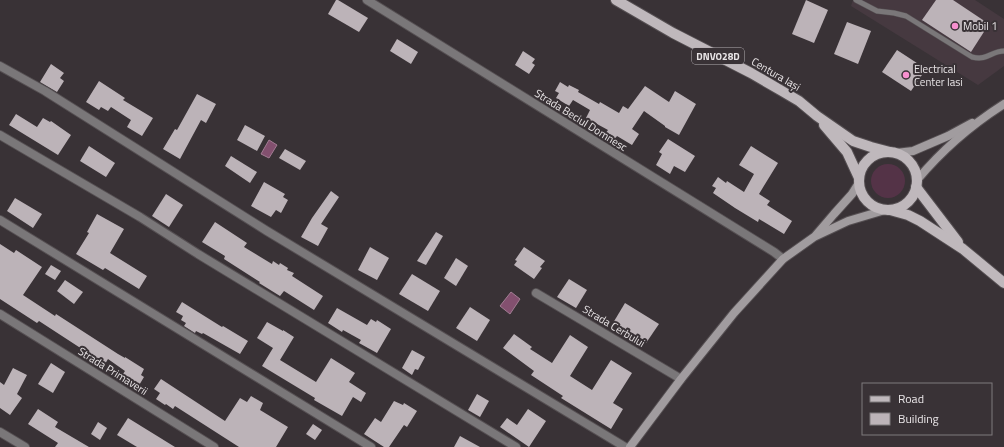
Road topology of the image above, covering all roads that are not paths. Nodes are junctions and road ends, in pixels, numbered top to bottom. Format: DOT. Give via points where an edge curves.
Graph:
graph roads {
  1 [pos="367,0"];
  2 [pos="616,0"];
  3 [pos="856,0"];
  4 [pos="1004,52"];
  5 [pos="0,66"];
  6 [pos="1004,104"];
  7 [pos="988,114"];
  8 [pos="817,116"];
  9 [pos="0,135"];
  10 [pos="893,153"];
  11 [pos="859,181"];
  12 [pos="916,183"];
  13 [pos="887,210"];
  14 [pos="0,220"];
  15 [pos="814,237"];
  16 [pos="963,249"];
  17 [pos="782,259"];
  18 [pos="1004,284"];
  19 [pos="536,293"];
  20 [pos="0,314"];
  21 [pos="681,379"];
  22 [pos="0,432"];
  23 [pos="25,447"];
  24 [pos="214,447"];
  25 [pos="371,447"];
  26 [pos="516,447"];
  27 [pos="625,447"];
  28 [pos="630,447"];
  1 -- 17 [label="street, Strada Beciul Domnesc"];
  2 -- 8 [label="main road, Centura Iași / DNVO28D" via="673,33 751,72"];
  3 -- 4 [label="lane" via="877,11 906,16 972,57 986,57 998,51"];
  5 -- 27 [label="street"];
  6 -- 7 [label="main road"];
  7 -- 10 [label="main road" via="934,142 913,150"];
  7 -- 12 [label="main road" via="931,163"];
  8 -- 10 [label="main road, Centura Iași / DNVO28D" via="854,141"];
  8 -- 11 [label="main road, Centura Iași / DNVO28D" via="846,152"];
  9 -- 26 [label="street" via="140,217"];
  10 -- 11 [label="main road" via="873,156 861,169"];
  10 -- 12 [label="main road" via="902,156 913,166"];
  11 -- 13 [label="main road" via="861,193 867,201 875,207"];
  11 -- 15 [label="main road" via="852,194"];
  12 -- 13 [label="main road" via="907,203"];
  12 -- 16 [label="main road"];
  13 -- 15 [label="main road" via="848,221"];
  13 -- 16 [label="main road" via="920,221"];
  14 -- 25 [label="street"];
  15 -- 17 [label="main road"];
  16 -- 18 [label="main road"];
  17 -- 21 [label="main road"];
  19 -- 21 [label="street, Strada Cerbului"];
  20 -- 24 [label="street, Strada Primaverii"];
  21 -- 28 [label="main road"];
  22 -- 23 [label="street"];
}
